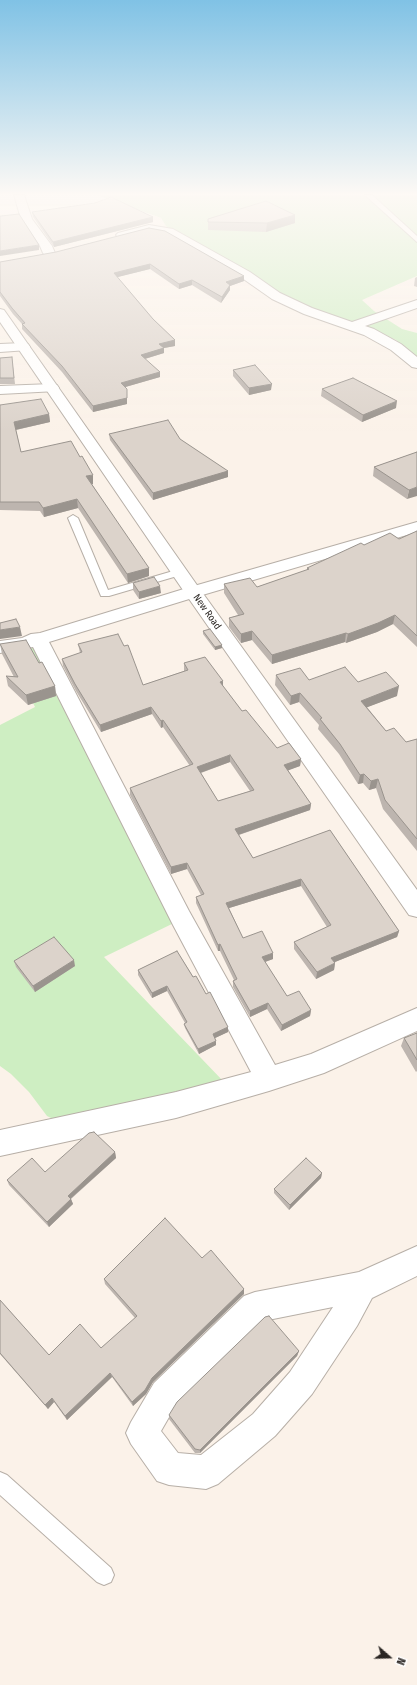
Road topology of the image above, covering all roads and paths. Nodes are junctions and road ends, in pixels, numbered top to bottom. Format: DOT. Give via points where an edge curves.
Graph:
graph roads {
  1 [pos="244,274"];
  2 [pos="417,304"];
  3 [pos="0,314"];
  4 [pos="353,326"];
  5 [pos="23,347"];
  6 [pos="0,348"];
  7 [pos="417,364"];
  8 [pos="52,388"];
  9 [pos="0,390"];
  10 [pos="73,518"];
  11 [pos="417,527"];
  12 [pos="180,572"];
  13 [pos="194,592"];
  14 [pos="38,638"];
  15 [pos="0,647"];
  16 [pos="417,908"];
  17 [pos="417,1019"];
  18 [pos="269,1079"];
  19 [pos="0,1143"];
  20 [pos="417,1261"];
  21 [pos="361,1287"];
  22 [pos="0,1482"];
  23 [pos="104,1575"];
  1 -- 4 [label="street" via="276,296 308,311"];
  2 -- 4 [label="street"];
  3 -- 5 [label="street, New Road"];
  4 -- 7 [label="street" via="381,338"];
  5 -- 6 [label="street"];
  5 -- 8 [label="street, New Road"];
  8 -- 9 [label="street"];
  8 -- 12 [label="street, New Road"];
  10 -- 12 [label="lane" via="105,594"];
  11 -- 13 [label="street"];
  12 -- 13 [label="street, New Road"];
  13 -- 14 [label="street"];
  13 -- 16 [label="street, New Road"];
  14 -- 15 [label="street" via="23,644"];
  14 -- 18 [label="street" via="181,918"];
  17 -- 18 [label="street" via="315,1064"];
  18 -- 19 [label="street" via="176,1105"];
  20 -- 21 [label="street"];
  21 -- 21 [label="street" via="346,1315 301,1383 264,1425 206,1472 169,1469 142,1433 165,1394 255,1307"];
  22 -- 23 [label="lane"];
}
